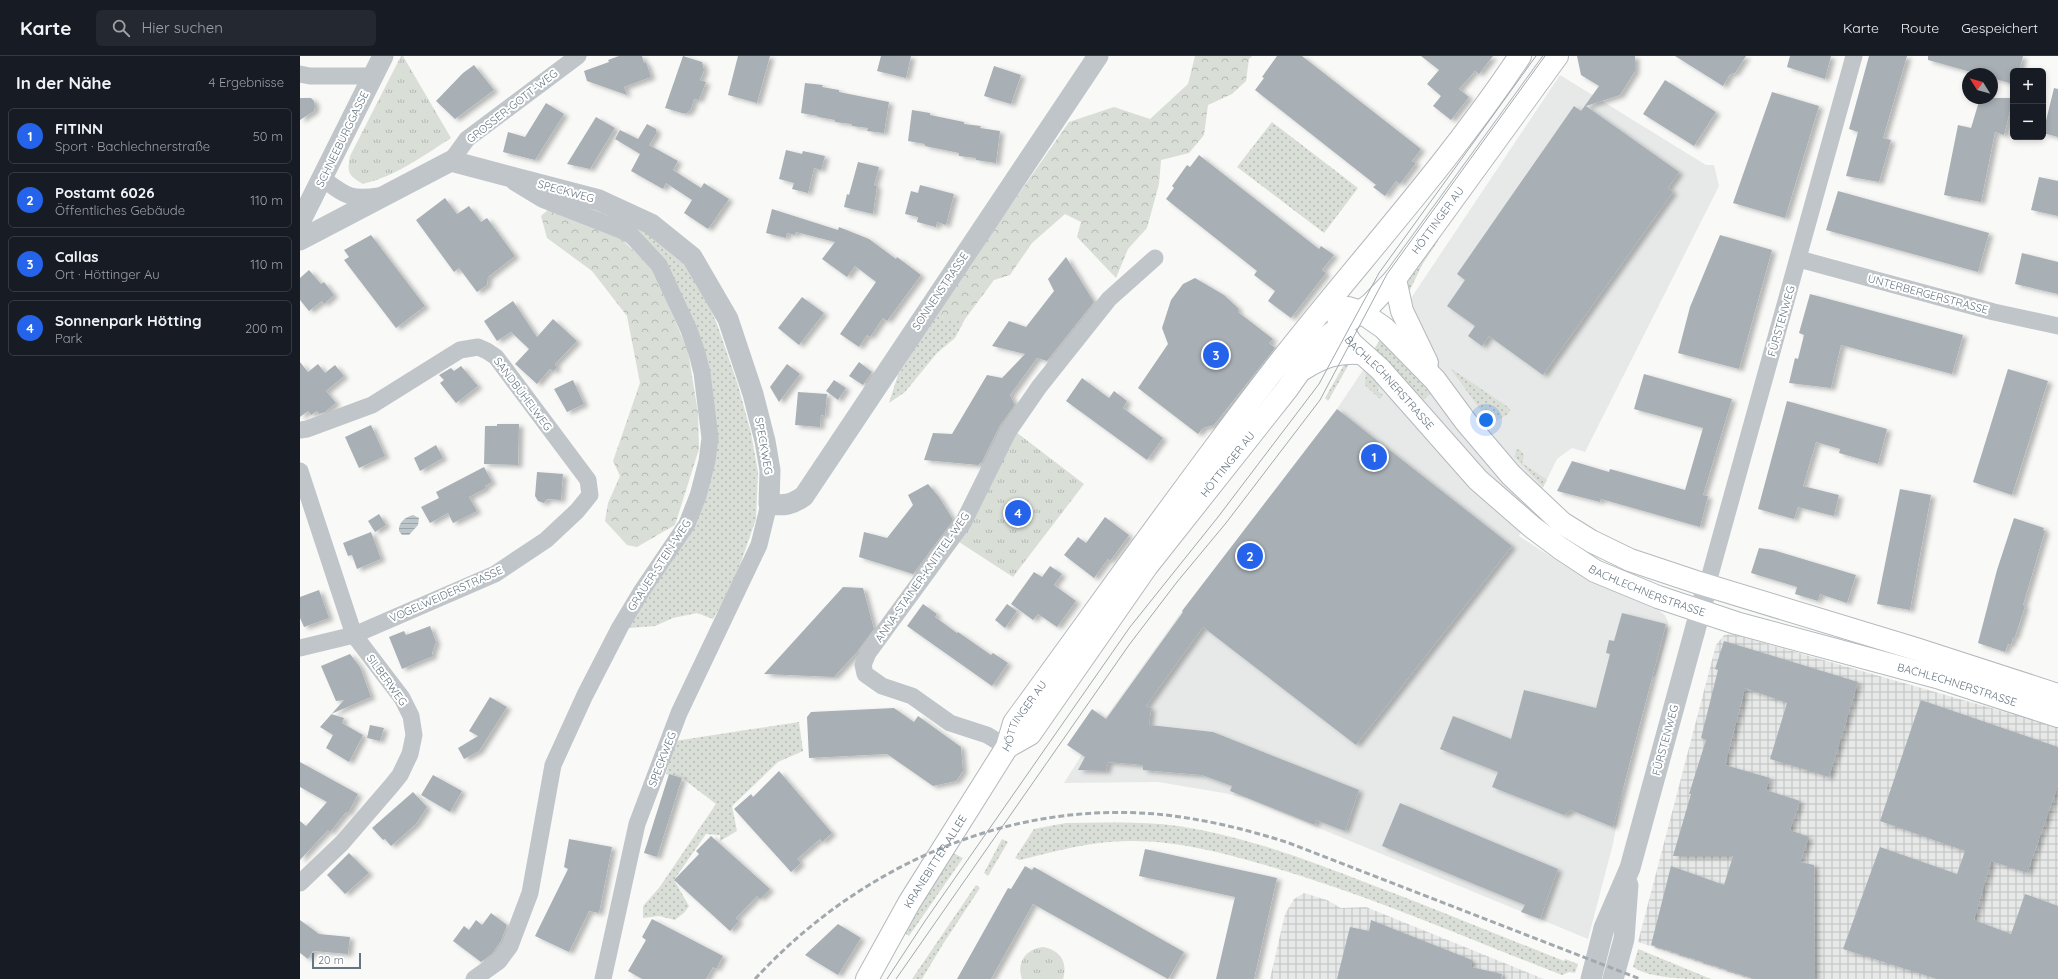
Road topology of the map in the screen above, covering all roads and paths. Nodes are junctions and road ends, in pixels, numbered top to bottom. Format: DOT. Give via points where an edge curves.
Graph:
graph roads {
  1 [pos="383,56"];
  2 [pos="578,56"];
  3 [pos="1098,56"];
  4 [pos="1520,56"];
  5 [pos="1557,56"];
  6 [pos="1854,56"];
  7 [pos="300,74"];
  8 [pos="374,76"];
  9 [pos="451,161"];
  10 [pos="496,172"];
  11 [pos="323,179"];
  12 [pos="386,195"];
  13 [pos="300,222"];
  14 [pos="300,240"];
  15 [pos="1155,258"];
  16 [pos="1799,259"];
  17 [pos="1395,279"];
  18 [pos="1342,286"];
  19 [pos="1361,312"];
  20 [pos="1338,318"];
  21 [pos="1312,322"];
  22 [pos="2058,326"];
  23 [pos="1360,353"];
  24 [pos="1299,372"];
  25 [pos="1435,380"];
  26 [pos="300,430"];
  27 [pos="300,470"];
  28 [pos="769,504"];
  29 [pos="577,512"];
  30 [pos="1708,586"];
  31 [pos="1700,611"];
  32 [pos="354,635"];
  33 [pos="300,648"];
  34 [pos="2058,695"];
  35 [pos="2058,716"];
  36 [pos="1007,747"];
  37 [pos="1630,868"];
  38 [pos="300,883"];
  39 [pos="474,979"];
  40 [pos="603,979"];
  41 [pos="867,979"];
  42 [pos="1591,979"];
  43 [pos="1613,979"];
  1 -- 8 [label="street, SCHNEEBURGGASSE"];
  2 -- 9 [label="street, GROSSER-GOTT-WEG" via="467,139"];
  3 -- 28 [label="street, SONNENSTRASSE" via="804,496 795,503 784,506"];
  4 -- 18 [label="main road, HÖTTINGER AU" via="1455,144"];
  5 -- 17 [label="main road, HÖTTINGER AU"];
  6 -- 16 [label="street, FÜRSTENWEG"];
  7 -- 8 [label="street"];
  8 -- 11 [label="street, SCHNEEBURGGASSE"];
  9 -- 10 [label="street, SPECKWEG"];
  9 -- 12 [label="street"];
  10 -- 28 [label="street, SPECKWEG" via="599,200 651,224 692,257 728,319 753,394 770,470"];
  10 -- 39 [label="street, GRAUER-STEIN-WEG" via="542,199 632,236 659,265 680,308 697,353 710,438 704,473 690,518 620,627 585,695 553,766 530,893 510,946 499,961"];
  11 -- 12 [label="street" via="342,193 358,199"];
  11 -- 13 [label="street, SCHNEEBURGGASSE"];
  12 -- 14 [label="street"];
  15 -- 36 [label="street, ANNA-STAINER-KNITTEL-WEG" via="1109,299 1039,387 1008,432 963,523 868,653 863,664 865,674 882,686 912,696 950,723 987,735"];
  16 -- 22 [label="street, UNTERBERGERSTRASSE" via="1994,312"];
  16 -- 30 [label="street, FÜRSTENWEG"];
  17 -- 19 [label="main road, HÖTTINGER AU"];
  17 -- 25 [label="main road" via="1402,311"];
  18 -- 20 [label="main road"];
  18 -- 21 [label="main road, HÖTTINGER AU"];
  19 -- 20 [label="main road, BACHLECHNERSTRASSE" via="1349,308"];
  19 -- 25 [label="main road, BACHLECHNERSTRASSE" via="1379,324"];
  20 -- 21 [label="main road" via="1327,312"];
  20 -- 23 [label="main road, BACHLECHNERSTRASSE"];
  20 -- 24 [label="main road, HÖTTINGER AU"];
  21 -- 36 [label="main road, HÖTTINGER AU" via="1240,414 1014,723"];
  23 -- 24 [label="main road" via="1342,352 1327,356"];
  23 -- 31 [label="main road, BACHLECHNERSTRASSE" via="1380,369 1478,480 1560,548 1595,571"];
  24 -- 36 [label="main road, HÖTTINGER AU" via="1147,566 1030,734"];
  25 -- 30 [label="main road, BACHLECHNERSTRASSE" via="1466,422 1511,475 1562,523 1630,560"];
  26 -- 29 [label="street, SANDBÜHELWEG" via="372,405 460,350 478,347 496,357 588,480 590,495"];
  27 -- 32 [label="street, SILBERWEG"];
  28 -- 40 [label="street, SPECKWEG" via="759,545 679,713 637,824"];
  29 -- 32 [label="street, VOGELWEIDERSTRASSE" via="546,540 495,574"];
  30 -- 31 [label="street, FÜRSTENWEG"];
  30 -- 34 [label="main road, BACHLECHNERSTRASSE"];
  31 -- 35 [label="main road, BACHLECHNERSTRASSE" via="1940,678"];
  31 -- 37 [label="street, FÜRSTENWEG"];
  32 -- 33 [label="street, VOGELWEIDERSTRASSE"];
  32 -- 38 [label="street, SILBERWEG" via="407,706 413,726 413,744 406,764 392,785 342,844"];
  36 -- 41 [label="main road, KRANEBITTER ALLEE" via="913,897"];
  37 -- 42 [label="street, FÜRSTENWEG" via="1604,928"];
  37 -- 43 [label="street, FÜRSTENWEG" via="1624,939"];
}
